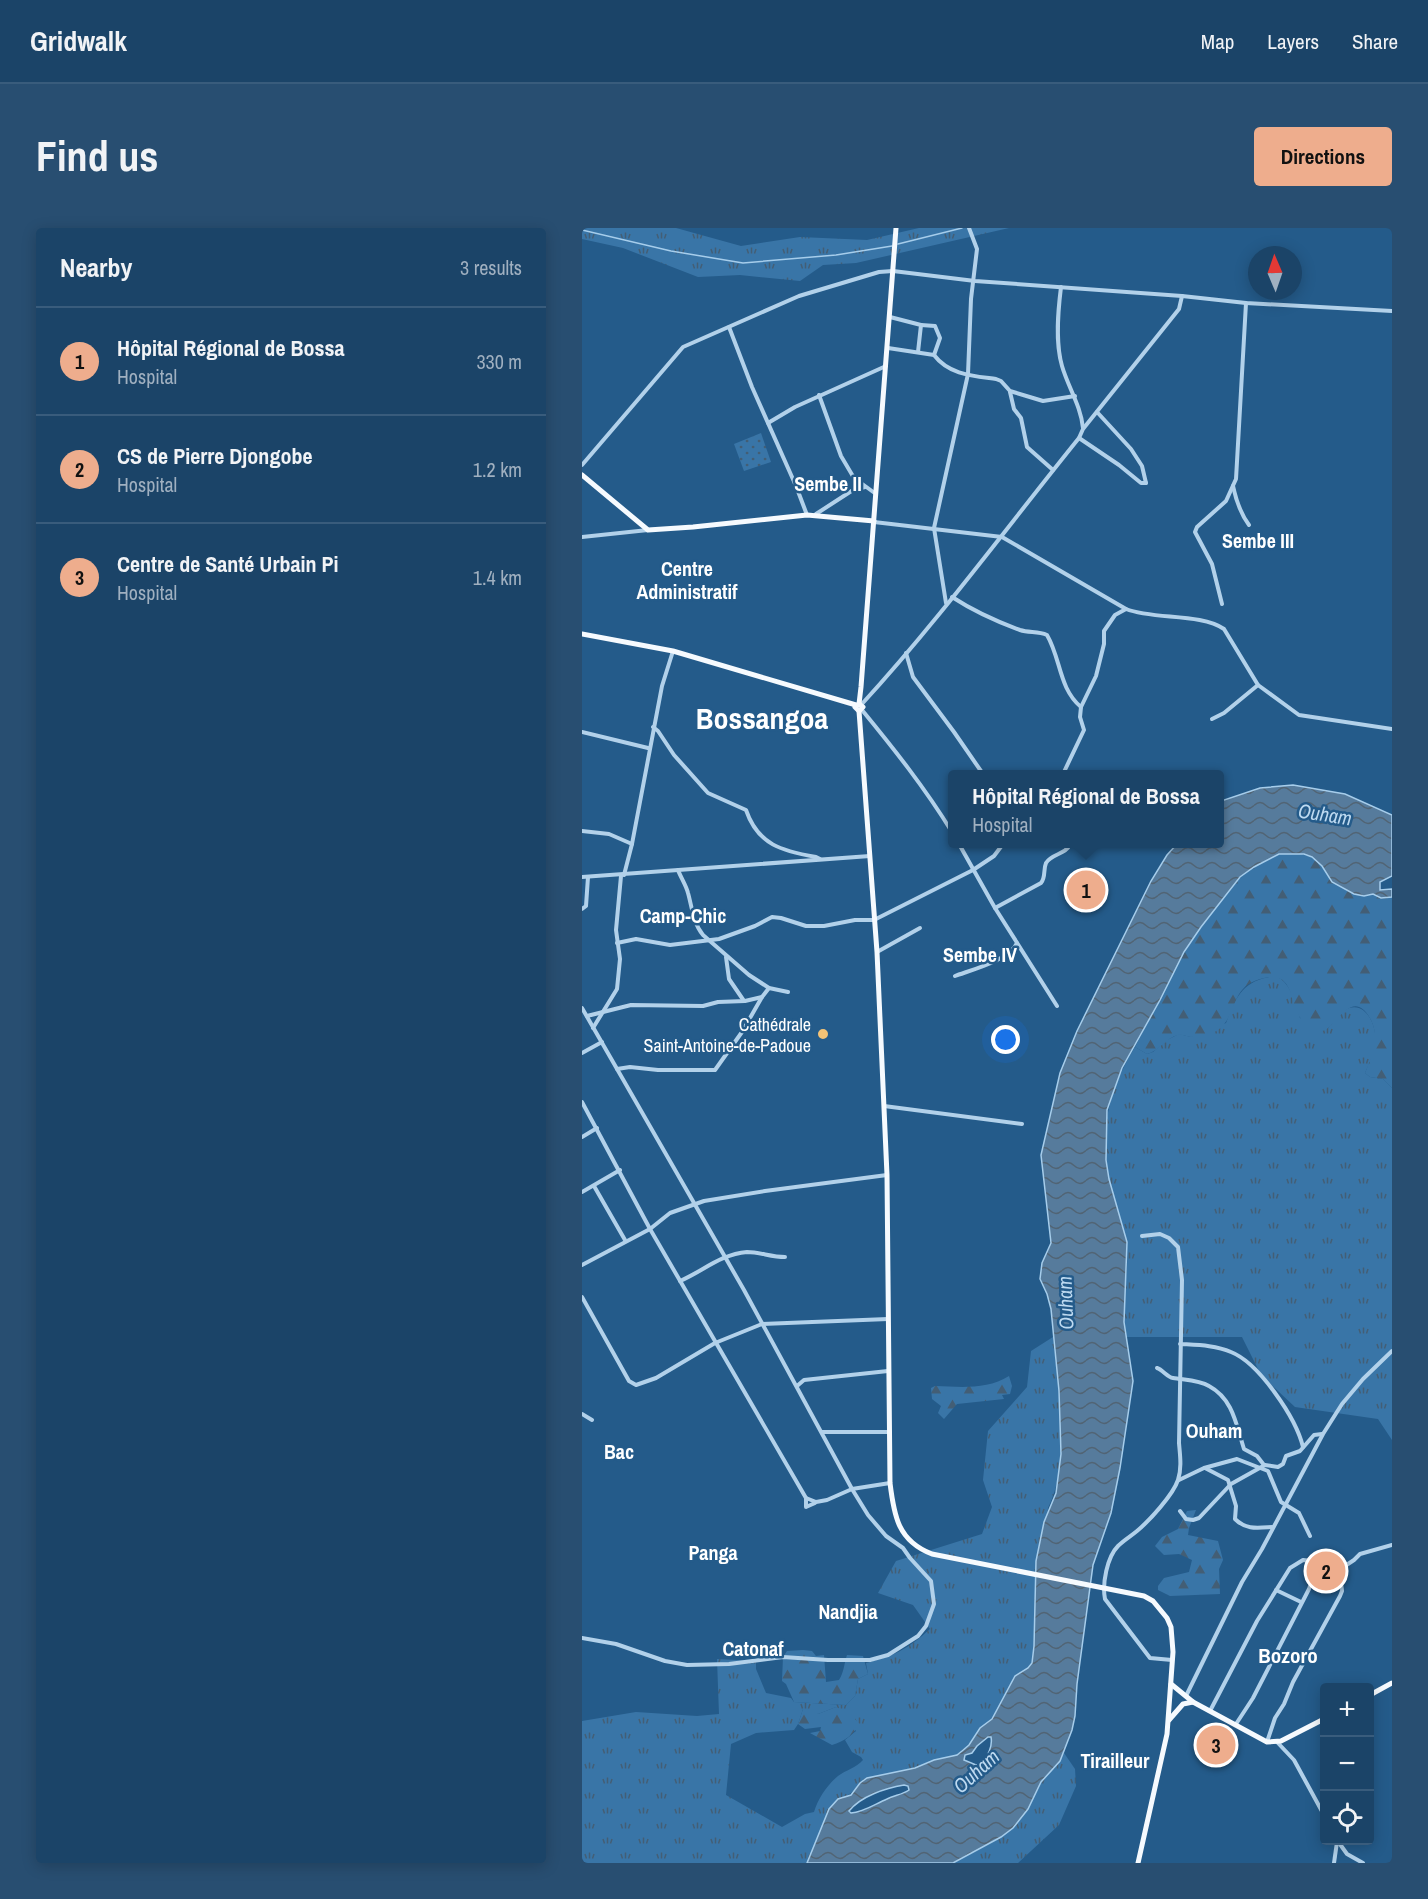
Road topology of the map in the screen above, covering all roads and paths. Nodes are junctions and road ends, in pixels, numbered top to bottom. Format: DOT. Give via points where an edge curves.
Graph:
graph roads {
  1 [pos="896,228"];
  2 [pos="969,228"];
  3 [pos="893,271"];
  4 [pos="975,281"];
  5 [pos="1061,286"];
  6 [pos="1182,296"];
  7 [pos="1246,303"];
  8 [pos="1392,311"];
  9 [pos="890,317"];
  10 [pos="921,325"];
  11 [pos="729,327"];
  12 [pos="888,348"];
  13 [pos="918,352"];
  14 [pos="934,355"];
  15 [pos="886,365"];
  16 [pos="968,374"];
  17 [pos="1010,391"];
  18 [pos="819,395"];
  19 [pos="1075,396"];
  20 [pos="1097,412"];
  21 [pos="768,423"];
  22 [pos="1083,429"];
  23 [pos="1079,438"];
  24 [pos="582,465"];
  25 [pos="1053,470"];
  26 [pos="582,475"];
  27 [pos="1233,485"];
  28 [pos="865,487"];
  29 [pos="877,495"];
  30 [pos="810,515"];
  31 [pos="874,521"];
  32 [pos="1249,525"];
  33 [pos="934,528"];
  34 [pos="648,530"];
  35 [pos="582,537"];
  36 [pos="1002,537"];
  37 [pos="952,597"];
  38 [pos="946,604"];
  39 [pos="1222,604"];
  40 [pos="1126,609"];
  41 [pos="582,634"];
  42 [pos="673,651"];
  43 [pos="906,652"];
  44 [pos="1258,685"];
  45 [pos="859,707"];
  46 [pos="1082,707"];
  47 [pos="1212,719"];
  48 [pos="654,727"];
  49 [pos="1392,729"];
  50 [pos="582,732"];
  51 [pos="649,748"];
  52 [pos="980,770"];
  53 [pos="1065,770"];
  54 [pos="948,826"];
  55 [pos="582,831"];
  56 [pos="632,843"];
  57 [pos="962,848"];
  58 [pos="1000,848"];
  59 [pos="1068,848"];
  60 [pos="870,856"];
  61 [pos="820,860"];
  62 [pos="678,870"];
  63 [pos="973,870"];
  64 [pos="622,875"];
  65 [pos="588,876"];
  66 [pos="582,877"];
  67 [pos="995,908"];
  68 [pos="582,909"];
  69 [pos="874,920"];
  70 [pos="920,928"];
  71 [pos="711,940"];
  72 [pos="617,943"];
  73 [pos="1017,943"];
  74 [pos="877,952"];
  75 [pos="725,955"];
  76 [pos="955,976"];
  77 [pos="769,988"];
  78 [pos="788,992"];
  79 [pos="762,997"];
  80 [pos="745,1001"];
  81 [pos="1057,1006"];
  82 [pos="582,1008"];
  83 [pos="605,1012"];
  84 [pos="587,1016"];
  85 [pos="593,1029"];
  86 [pos="602,1042"];
  87 [pos="582,1053"];
  88 [pos="618,1069"];
  89 [pos="582,1102"];
  90 [pos="884,1106"];
  91 [pos="1022,1124"];
  92 [pos="597,1128"];
  93 [pos="582,1137"];
  94 [pos="620,1170"];
  95 [pos="887,1175"];
  96 [pos="594,1186"];
  97 [pos="582,1192"];
  98 [pos="695,1206"];
  99 [pos="650,1229"];
  100 [pos="1142,1236"];
  101 [pos="625,1240"];
  102 [pos="723,1257"];
  103 [pos="785,1257"];
  104 [pos="582,1265"];
  105 [pos="680,1281"];
  106 [pos="582,1297"];
  107 [pos="888,1319"];
  108 [pos="762,1324"];
  109 [pos="715,1343"];
  110 [pos="1180,1344"];
  111 [pos="1392,1352"];
  112 [pos="1157,1368"];
  113 [pos="888,1371"];
  114 [pos="792,1378"];
  115 [pos="1179,1378"];
  116 [pos="804,1380"];
  117 [pos="797,1386"];
  118 [pos="582,1414"];
  119 [pos="592,1420"];
  120 [pos="822,1432"];
  121 [pos="890,1432"];
  122 [pos="1323,1434"];
  123 [pos="1303,1447"];
  124 [pos="1262,1466"];
  125 [pos="1204,1468"];
  126 [pos="1178,1480"];
  127 [pos="890,1483"];
  128 [pos="1231,1484"];
  129 [pos="852,1489"];
  130 [pos="806,1498"];
  131 [pos="816,1502"];
  132 [pos="1285,1503"];
  133 [pos="1180,1511"];
  134 [pos="1272,1527"];
  135 [pos="1310,1536"];
  136 [pos="912,1543"];
  137 [pos="1392,1545"];
  138 [pos="903,1548"];
  139 [pos="1103,1588"];
  140 [pos="1276,1590"];
  141 [pos="1301,1602"];
  142 [pos="582,1638"];
  143 [pos="1172,1660"];
  144 [pos="1392,1683"];
  145 [pos="1171,1684"];
  146 [pos="1374,1693"];
  147 [pos="1186,1697"];
  148 [pos="1193,1702"];
  149 [pos="1210,1711"];
  150 [pos="1169,1720"];
  151 [pos="1320,1721"];
  152 [pos="1236,1724"];
  153 [pos="1267,1742"];
  154 [pos="1276,1742"];
  155 [pos="1320,1808"];
  156 [pos="1336,1845"];
  157 [pos="1340,1845"];
  158 [pos="1138,1863"];
  159 [pos="1334,1863"];
  160 [pos="1363,1863"];
  1 -- 3 [label="main road"];
  2 -- 4 [label="street" via="977,249"];
  3 -- 4 [label="street"];
  3 -- 9 [label="main road"];
  3 -- 11 [label="street" via="799,296"];
  4 -- 5 [label="street"];
  4 -- 16 [label="street"];
  5 -- 6 [label="street"];
  5 -- 19 [label="street" via="1059,348"];
  6 -- 7 [label="street"];
  6 -- 20 [label="street" via="1179,309"];
  7 -- 8 [label="street"];
  7 -- 27 [label="street"];
  9 -- 10 [label="street"];
  9 -- 12 [label="main road"];
  10 -- 13 [label="street"];
  10 -- 14 [label="street" via="934,326 940,338"];
  11 -- 21 [label="street"];
  11 -- 24 [label="street" via="683,347"];
  12 -- 13 [label="street"];
  12 -- 15 [label="main road"];
  13 -- 14 [label="street"];
  14 -- 16 [label="street" via="957,373"];
  15 -- 18 [label="street"];
  15 -- 29 [label="main road"];
  16 -- 17 [label="street" via="1001,381"];
  16 -- 33 [label="street"];
  17 -- 19 [label="street" via="1043,401"];
  17 -- 25 [label="street" via="1027,447"];
  18 -- 21 [label="street"];
  18 -- 28 [label="street" via="841,456 854,478"];
  19 -- 22 [label="street"];
  20 -- 22 [label="street"];
  20 -- 23 [label="street" via="1131,449 1142,466 1146,483"];
  21 -- 30 [label="street"];
  22 -- 23 [label="street"];
  23 -- 25 [label="street"];
  25 -- 36 [label="street"];
  26 -- 34 [label="main road"];
  27 -- 32 [label="street" via="1242,516"];
  27 -- 39 [label="street" via="1226,501 1195,532 1212,564"];
  28 -- 29 [label="street"];
  28 -- 30 [label="street" via="853,490 819,514"];
  29 -- 31 [label="main road"];
  30 -- 31 [label="main road"];
  30 -- 34 [label="main road"];
  31 -- 33 [label="street"];
  31 -- 45 [label="main road"];
  33 -- 36 [label="street"];
  33 -- 38 [label="street"];
  34 -- 35 [label="street"];
  36 -- 37 [label="street"];
  36 -- 40 [label="street"];
  37 -- 38 [label="street"];
  37 -- 46 [label="street" via="1022,631 1047,635 1066,688"];
  38 -- 43 [label="street"];
  40 -- 44 [label="street" via="1140,615 1220,626"];
  40 -- 46 [label="street" via="1115,615 1104,631 1096,676"];
  41 -- 42 [label="main road"];
  42 -- 45 [label="main road"];
  42 -- 48 [label="street"];
  43 -- 45 [label="street"];
  43 -- 52 [label="street" via="913,677"];
  44 -- 47 [label="street"];
  44 -- 49 [label="street" via="1299,715"];
  45 -- 54 [label="street" via="899,754"];
  45 -- 60 [label="main road"];
  46 -- 53 [label="street" via="1084,730"];
  48 -- 51 [label="street"];
  48 -- 61 [label="street" via="708,793 746,810 752,826 764,838 785,852"];
  50 -- 51 [label="street"];
  51 -- 56 [label="street"];
  55 -- 56 [label="street" via="609,834"];
  56 -- 64 [label="street"];
  57 -- 63 [label="street"];
  58 -- 63 [label="street"];
  59 -- 67 [label="street" via="1046,864 1041,883"];
  60 -- 61 [label="street"];
  60 -- 69 [label="main road"];
  61 -- 62 [label="street"];
  62 -- 64 [label="street"];
  62 -- 71 [label="street" via="699,930"];
  63 -- 67 [label="street"];
  63 -- 69 [label="street"];
  64 -- 65 [label="street"];
  64 -- 72 [label="street"];
  65 -- 66 [label="street"];
  65 -- 68 [label="street" via="586,906"];
  67 -- 73 [label="street"];
  69 -- 71 [label="street" via="806,926 772,917"];
  69 -- 74 [label="main road"];
  70 -- 74 [label="street"];
  71 -- 72 [label="street" via="670,945 636,939"];
  71 -- 75 [label="street"];
  72 -- 83 [label="street" via="620,959 616,989"];
  73 -- 76 [label="street" via="993,962"];
  73 -- 81 [label="street"];
  74 -- 90 [label="main road"];
  75 -- 77 [label="street"];
  75 -- 80 [label="street" via="729,979"];
  77 -- 78 [label="street"];
  77 -- 79 [label="street"];
  79 -- 80 [label="street"];
  79 -- 88 [label="street" via="715,1070"];
  80 -- 83 [label="street" via="703,1006 631,1005"];
  82 -- 84 [label="street"];
  83 -- 84 [label="street"];
  83 -- 85 [label="street"];
  84 -- 85 [label="street"];
  85 -- 86 [label="street"];
  86 -- 87 [label="street"];
  86 -- 88 [label="street"];
  88 -- 98 [label="street"];
  89 -- 92 [label="street"];
  90 -- 91 [label="street"];
  90 -- 95 [label="main road"];
  92 -- 93 [label="street"];
  92 -- 94 [label="street"];
  94 -- 96 [label="street"];
  94 -- 99 [label="street"];
  95 -- 98 [label="street" via="704,1201"];
  95 -- 107 [label="main road"];
  96 -- 97 [label="street"];
  96 -- 101 [label="street"];
  98 -- 99 [label="street" via="670,1213"];
  98 -- 102 [label="street"];
  99 -- 101 [label="street"];
  99 -- 105 [label="street"];
  100 -- 110 [label="street" via="1160,1234 1179,1247"];
  101 -- 104 [label="street"];
  102 -- 103 [label="street" via="746,1252"];
  102 -- 105 [label="street"];
  102 -- 108 [label="street"];
  105 -- 109 [label="street"];
  106 -- 109 [label="street" via="629,1381 636,1384 656,1378"];
  107 -- 108 [label="street"];
  107 -- 113 [label="main road"];
  108 -- 109 [label="street"];
  108 -- 114 [label="street"];
  109 -- 130 [label="street"];
  110 -- 115 [label="street"];
  110 -- 123 [label="street" via="1220,1348 1244,1359 1281,1400"];
  111 -- 122 [label="street" via="1363,1379"];
  112 -- 115 [label="street" via="1171,1378"];
  113 -- 116 [label="street"];
  113 -- 121 [label="main road"];
  114 -- 116 [label="street"];
  114 -- 117 [label="street"];
  115 -- 124 [label="street" via="1215,1390 1231,1407 1244,1449 1257,1456"];
  115 -- 126 [label="street"];
  116 -- 117 [label="street"];
  117 -- 120 [label="street"];
  118 -- 119 [label="street"];
  120 -- 121 [label="street"];
  120 -- 129 [label="street"];
  121 -- 127 [label="main road"];
  122 -- 123 [label="street" via="1314,1435"];
  122 -- 132 [label="street"];
  123 -- 124 [label="street" via="1286,1456 1278,1467"];
  124 -- 125 [label="street" via="1237,1459"];
  124 -- 128 [label="street"];
  124 -- 132 [label="street"];
  125 -- 126 [label="street"];
  125 -- 128 [label="street"];
  126 -- 139 [label="street" via="1139,1530 1117,1547"];
  127 -- 129 [label="street"];
  127 -- 136 [label="main road" via="897,1520"];
  128 -- 133 [label="street" via="1199,1518 1186,1519"];
  128 -- 134 [label="street" via="1235,1519 1251,1528"];
  129 -- 131 [label="street"];
  129 -- 138 [label="street" via="886,1536"];
  130 -- 131 [label="street"];
  130 -- 131 [label="street" via="806,1507"];
  132 -- 134 [label="street"];
  132 -- 135 [label="street" via="1299,1513"];
  134 -- 147 [label="street"];
  136 -- 138 [label="street"];
  136 -- 139 [label="main road" via="932,1554"];
  137 -- 153 [label="street" via="1360,1554 1345,1566 1340,1574 1340,1596 1293,1682"];
  138 -- 142 [label="street" via="931,1581 934,1604 918,1636 888,1655 828,1660 783,1657 687,1665"];
  139 -- 143 [label="street" via="1105,1599 1150,1658"];
  139 -- 143 [label="main road" via="1144,1596 1161,1609 1171,1627"];
  140 -- 141 [label="street"];
  140 -- 141 [label="street" via="1290,1568 1303,1560 1314,1563 1309,1589"];
  140 -- 149 [label="street"];
  141 -- 152 [label="street"];
  143 -- 145 [label="main road"];
  144 -- 146 [label="main road"];
  145 -- 147 [label="main road"];
  145 -- 150 [label="main road"];
  147 -- 148 [label="main road"];
  148 -- 149 [label="main road"];
  148 -- 150 [label="main road" via="1183,1704"];
  149 -- 152 [label="main road"];
  150 -- 158 [label="main road"];
  151 -- 154 [label="main road"];
  152 -- 153 [label="main road"];
  153 -- 154 [label="main road"];
  154 -- 155 [label="street" via="1294,1760"];
  156 -- 159 [label="street"];
  157 -- 160 [label="street"];
}
